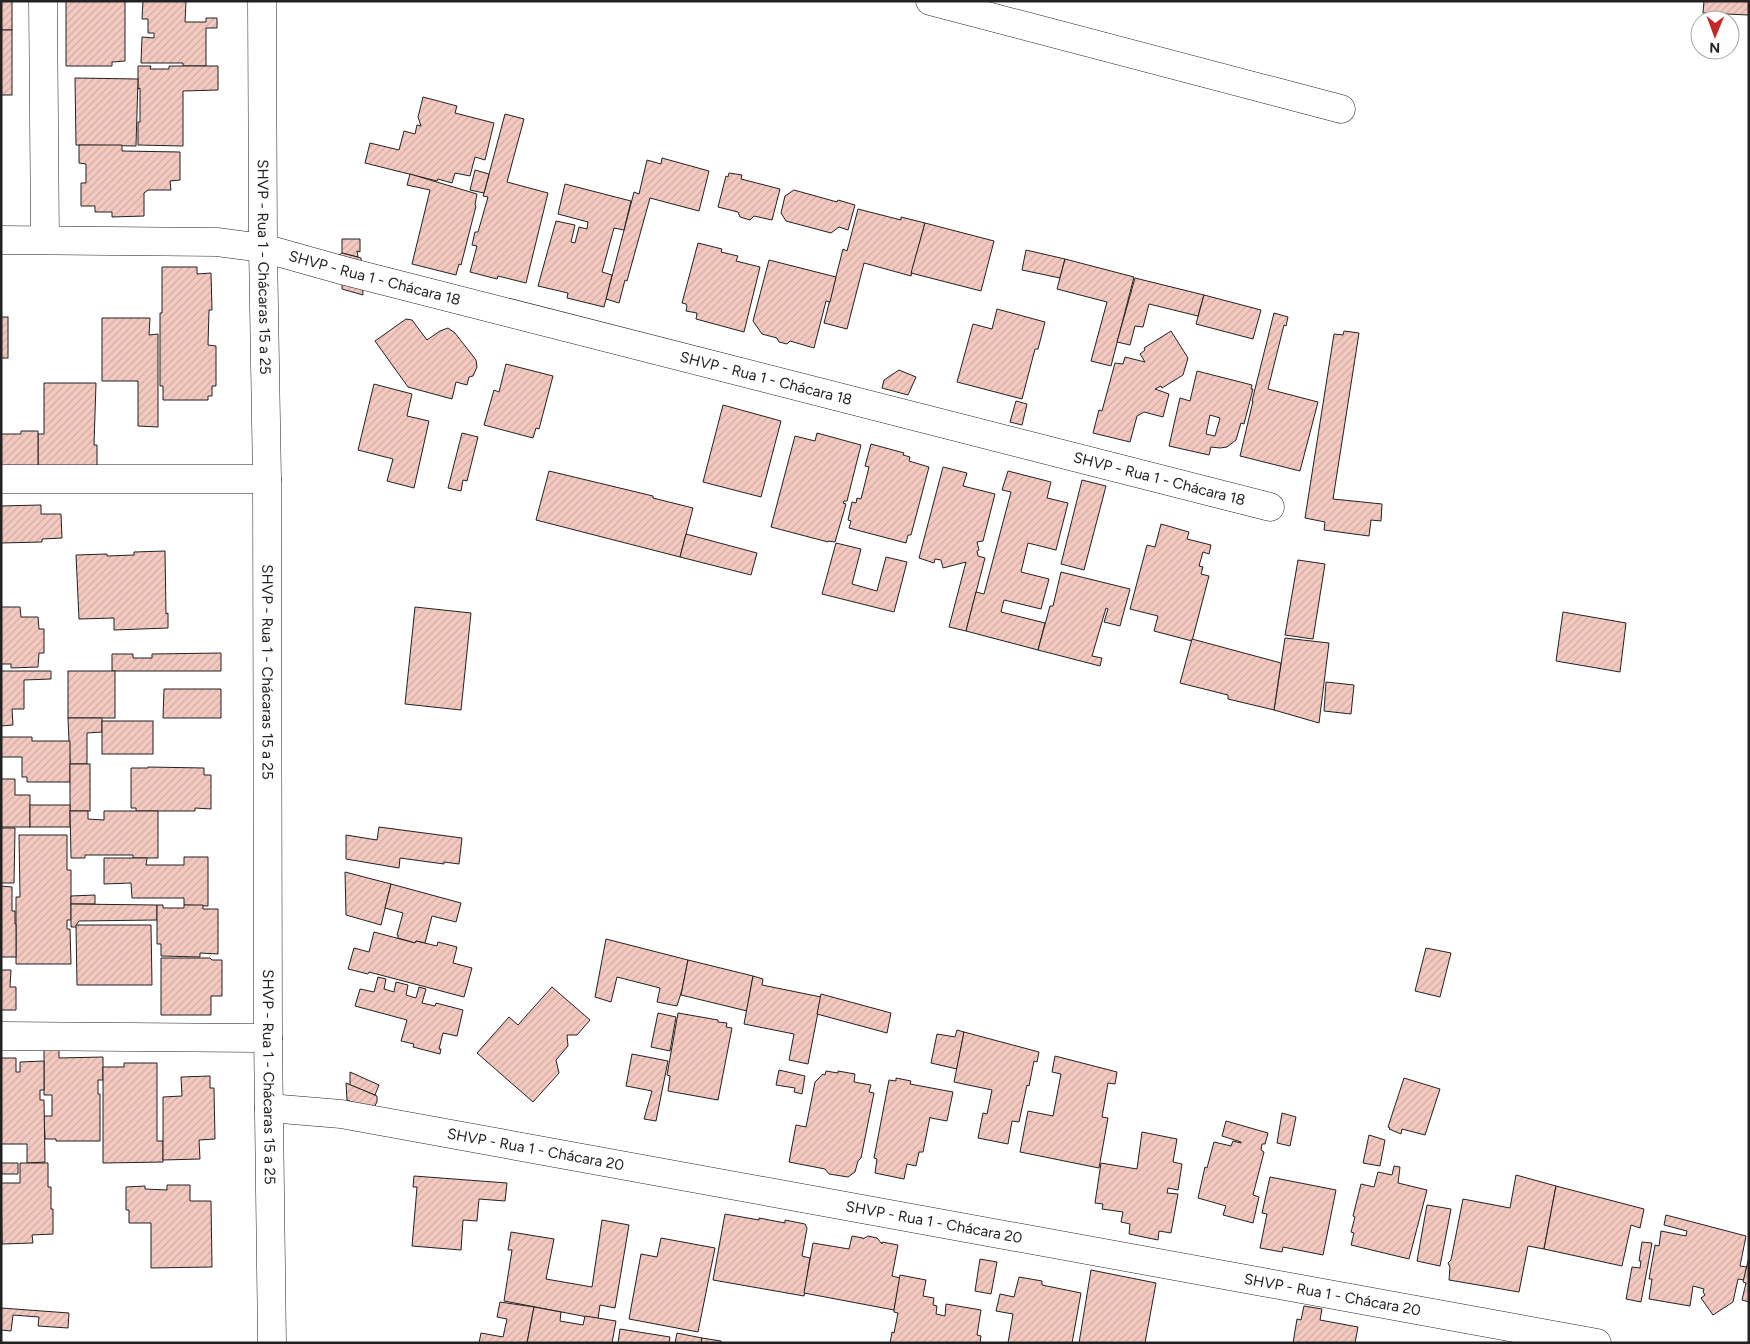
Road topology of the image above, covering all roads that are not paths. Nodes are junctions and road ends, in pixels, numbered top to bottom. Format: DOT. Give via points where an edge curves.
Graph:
graph roads {
  1 [pos="42,1"];
  2 [pos="262,1"];
  3 [pos="930,1"];
  4 [pos="1341,109"];
  5 [pos="1,240"];
  6 [pos="45,240"];
  7 [pos="263,248"];
  8 [pos="1,479"];
  9 [pos="267,480"];
  10 [pos="1270,507"];
  11 [pos="1,1036"];
  12 [pos="268,1038"];
  13 [pos="269,1108"];
  14 [pos="272,1343"];
  15 [pos="1597,1343"];
  1 -- 6 [label="street"];
  2 -- 7 [label="street, SHVP - Rua 1 - Chácaras 15 a 25"];
  3 -- 4 [label="street"];
  5 -- 6 [label="street, SHVP - Rua 1 - Chácara 18"];
  6 -- 7 [label="street, SHVP - Rua 1 - Chácara 18" via="217,242"];
  7 -- 9 [label="street, SHVP - Rua 1 - Chácaras 15 a 25"];
  7 -- 10 [label="street, SHVP - Rua 1 - Chácara 18"];
  8 -- 9 [label="street"];
  9 -- 12 [label="street, SHVP - Rua 1 - Chácaras 15 a 25"];
  11 -- 12 [label="street"];
  12 -- 13 [label="street, SHVP - Rua 1 - Chácaras 15 a 25"];
  13 -- 14 [label="street, SHVP - Rua 1 - Chácaras 15 a 25"];
  13 -- 15 [label="street, SHVP - Rua 1 - Chácara 20" via="341,1114"];
}
